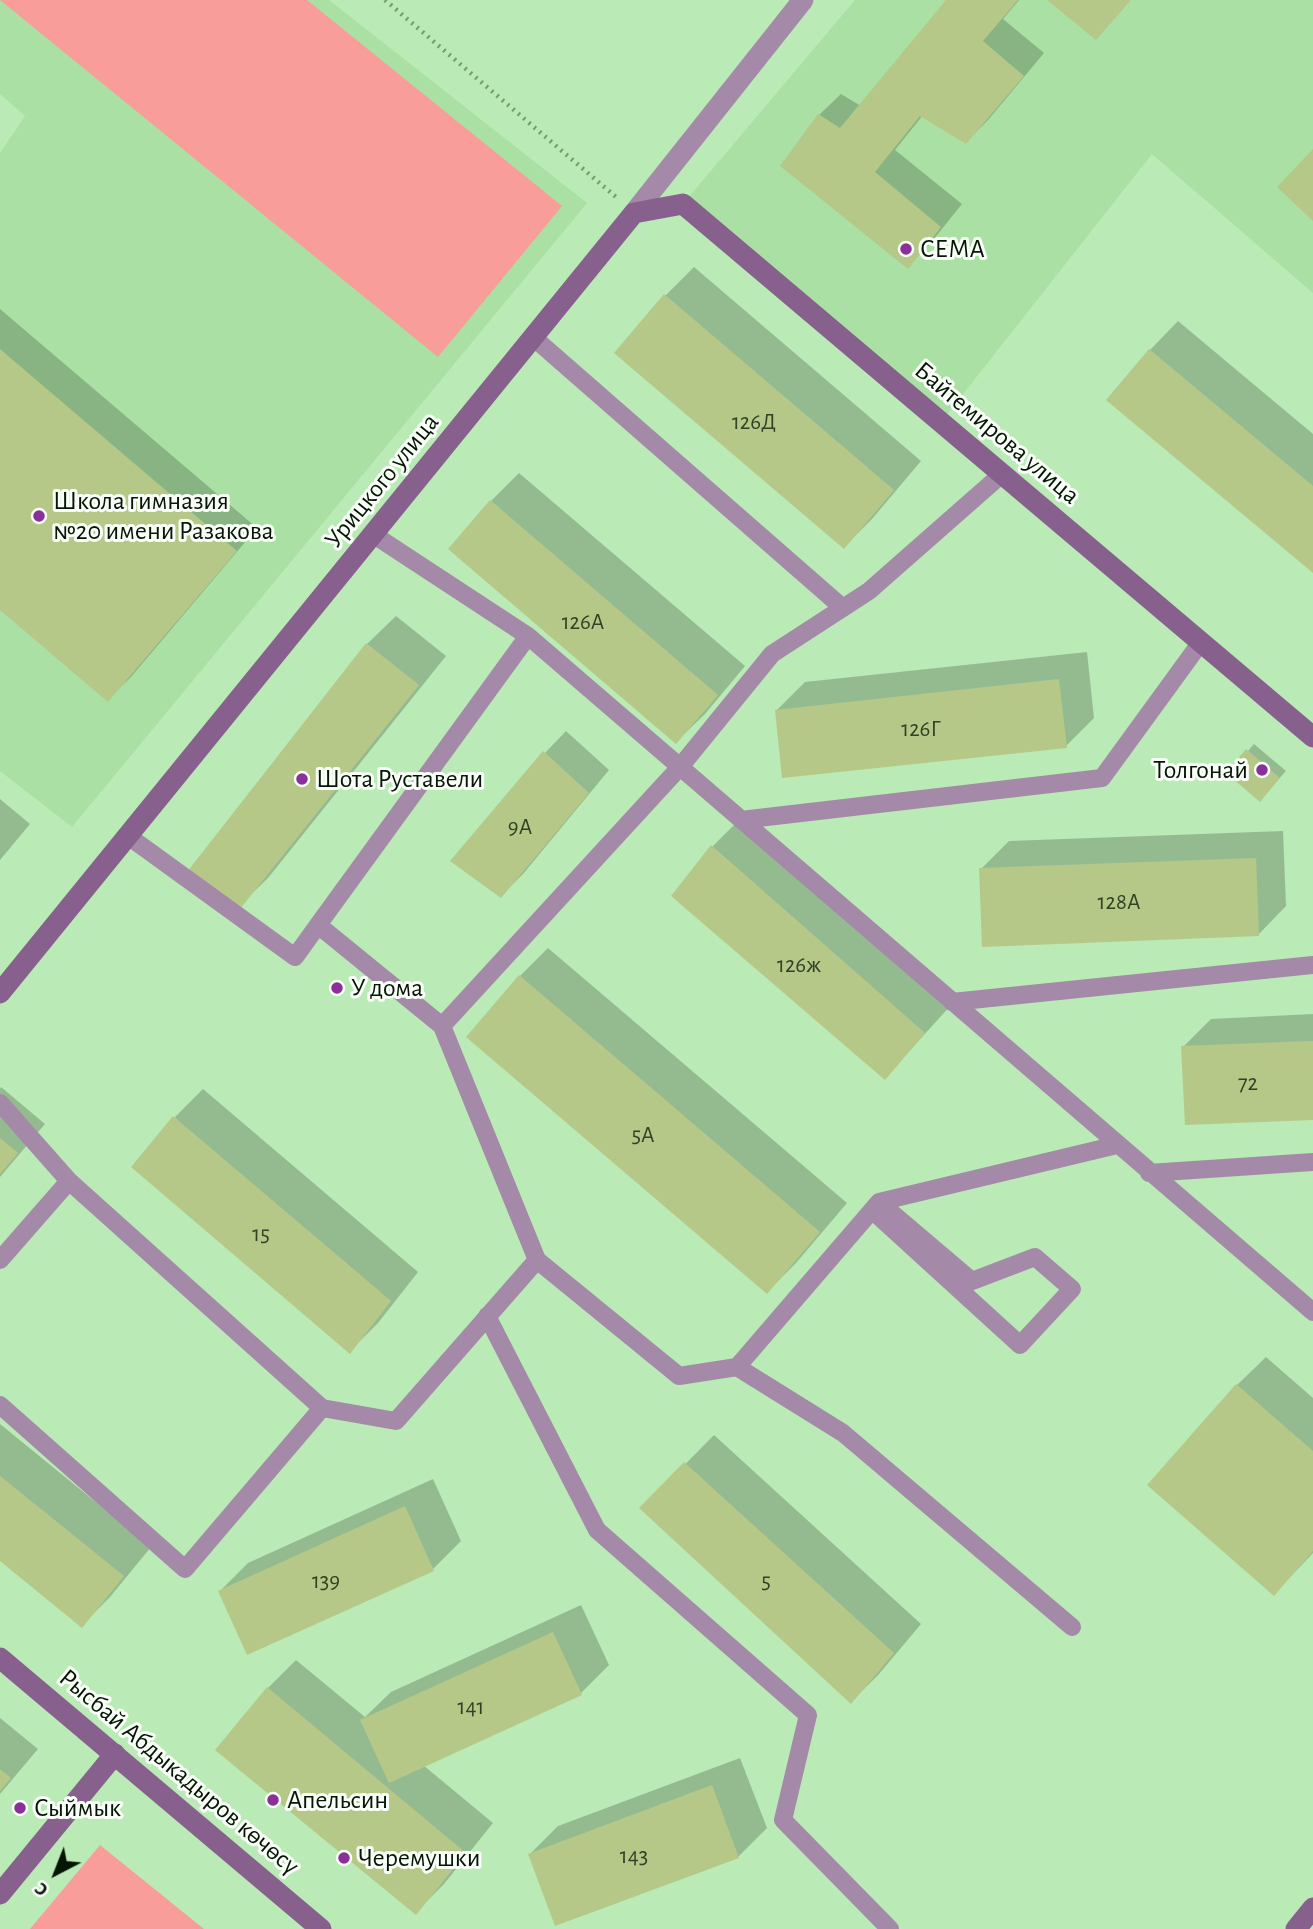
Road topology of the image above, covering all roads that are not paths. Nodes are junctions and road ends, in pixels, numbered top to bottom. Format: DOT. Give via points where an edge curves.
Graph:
graph roads {
  1 [pos="803,0"];
  2 [pos="635,213"];
  3 [pos="534,338"];
  4 [pos="1002,474"];
  5 [pos="374,535"];
  6 [pos="843,608"];
  7 [pos="528,636"];
  8 [pos="1201,642"];
  9 [pos="1313,737"];
  10 [pos="680,767"];
  11 [pos="741,820"];
  12 [pos="128,836"];
  13 [pos="318,925"];
  14 [pos="1313,965"];
  15 [pos="0,993"];
  16 [pos="952,1002"];
  17 [pos="442,1026"];
  18 [pos="0,1103"];
  19 [pos="1117,1146"];
  20 [pos="1313,1162"];
  21 [pos="1149,1173"];
  22 [pos="69,1181"];
  23 [pos="875,1206"];
  24 [pos="0,1260"];
  25 [pos="537,1260"];
  26 [pos="1313,1312"];
  27 [pos="487,1316"];
  28 [pos="737,1367"];
  29 [pos="0,1405"];
  30 [pos="322,1408"];
  31 [pos="1072,1628"];
  32 [pos="0,1658"];
  33 [pos="115,1755"];
  34 [pos="0,1894"];
  35 [pos="1313,1908"];
  36 [pos="321,1929"];
  37 [pos="890,1929"];
  38 [pos="1296,1929"];
  1 -- 2 [label="street, Урицкого улица"];
  2 -- 3 [label="street, Урицкого улица"];
  2 -- 4 [label="street, Байтемирова улица" via="683,204"];
  3 -- 5 [label="street, Урицкого улица"];
  3 -- 6 [label="lane"];
  4 -- 6 [label="lane" via="869,592"];
  4 -- 8 [label="street, Байтемирова улица"];
  5 -- 7 [label="lane"];
  5 -- 12 [label="street, Урицкого улица"];
  6 -- 10 [label="lane" via="772,654"];
  7 -- 10 [label="lane"];
  7 -- 13 [label="lane"];
  8 -- 9 [label="street, Байтемирова улица"];
  8 -- 11 [label="lane" via="1102,778"];
  10 -- 11 [label="lane"];
  10 -- 17 [label="lane"];
  11 -- 16 [label="lane"];
  12 -- 13 [label="lane" via="295,957"];
  12 -- 15 [label="street, Урицкого улица"];
  13 -- 17 [label="lane"];
  14 -- 16 [label="lane"];
  16 -- 19 [label="lane"];
  17 -- 25 [label="lane"];
  18 -- 22 [label="lane"];
  19 -- 21 [label="lane"];
  19 -- 23 [label="lane"];
  20 -- 21 [label="lane"];
  21 -- 26 [label="lane"];
  22 -- 24 [label="lane"];
  22 -- 30 [label="lane"];
  23 -- 23 [label="lane" via="1020,1345 1072,1289 1035,1257 972,1281"];
  23 -- 28 [label="lane"];
  25 -- 27 [label="lane"];
  25 -- 28 [label="lane" via="678,1376"];
  27 -- 30 [label="lane" via="396,1421"];
  27 -- 37 [label="lane" via="597,1530 808,1715 783,1819"];
  28 -- 31 [label="lane" via="843,1433"];
  29 -- 30 [label="lane" via="185,1569"];
  32 -- 33 [label="street, Рысбай Абдыкадыров көчөсү"];
  33 -- 34 [label="street"];
  33 -- 36 [label="street, Рысбай Абдыкадыров көчөсү"];
  35 -- 38 [label="street"];
}
